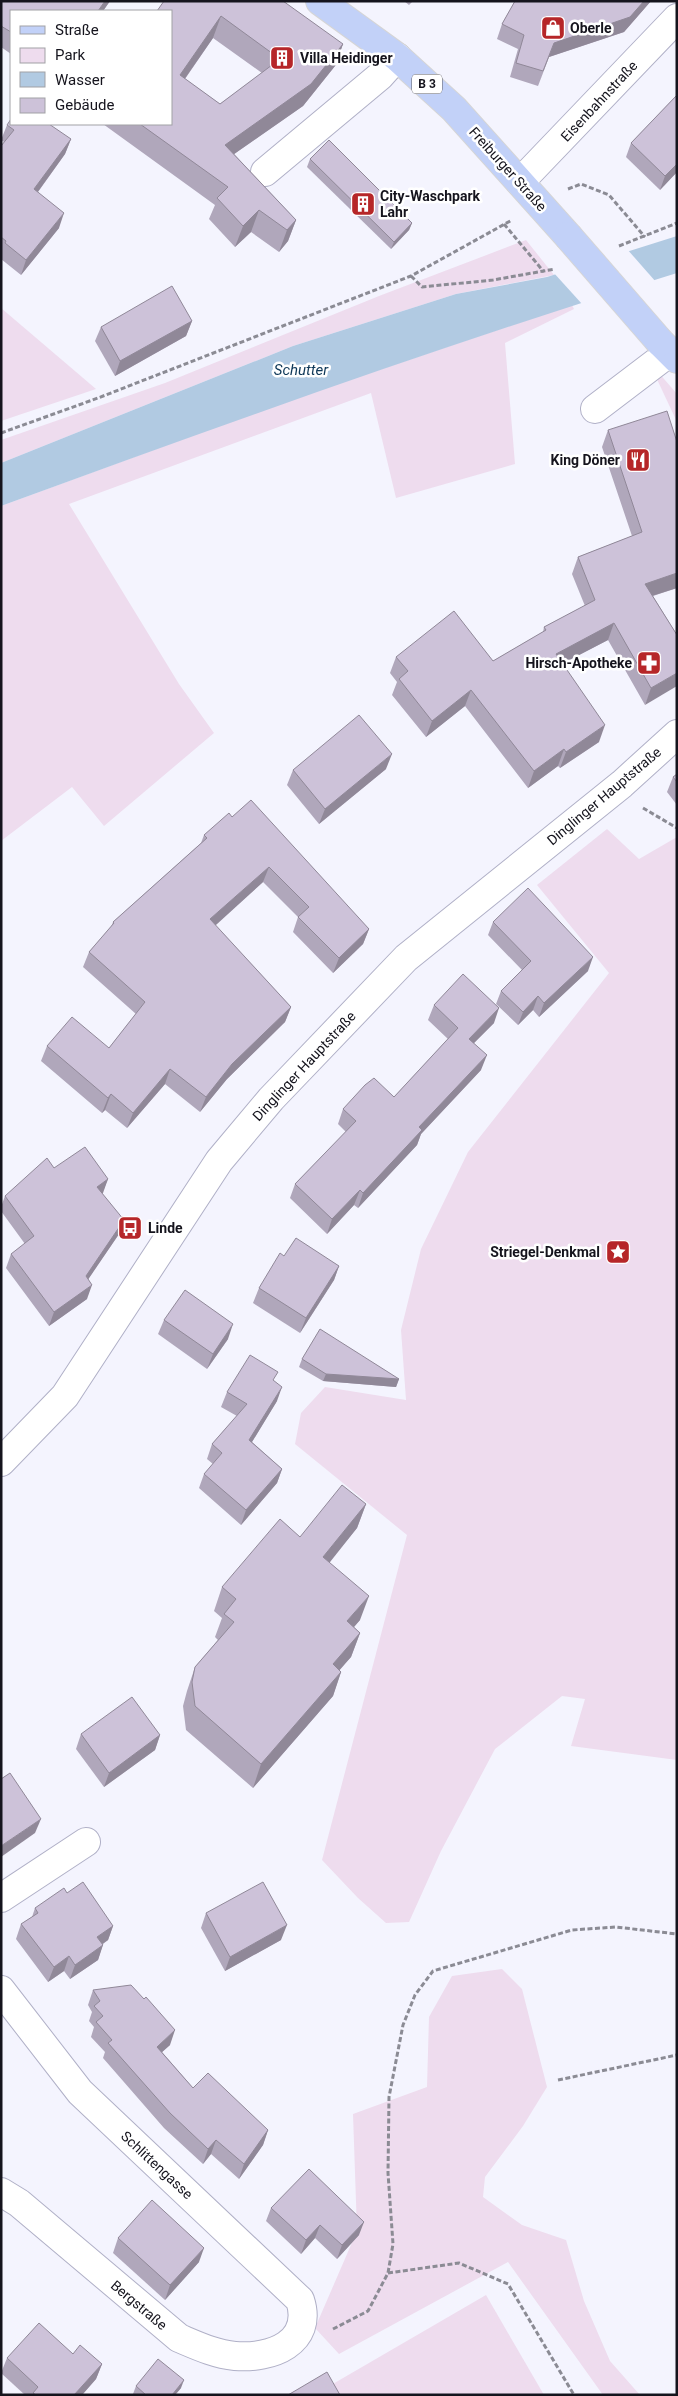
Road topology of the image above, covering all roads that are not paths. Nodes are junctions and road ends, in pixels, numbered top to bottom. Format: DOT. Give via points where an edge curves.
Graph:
graph roads {
  1 [pos="320,1"];
  2 [pos="677,18"];
  3 [pos="398,56"];
  4 [pos="265,172"];
  5 [pos="520,182"];
  6 [pos="669,351"];
  7 [pos="595,409"];
  8 [pos="677,734"];
  9 [pos="1,1462"];
  10 [pos="86,1842"];
  11 [pos="1,1898"];
  12 [pos="1,1990"];
  13 [pos="1,2192"];
  14 [pos="298,2336"];
  1 -- 3 [label="main road, Freiburger Straße / B 3"];
  2 -- 5 [label="street, Eisenbahnstraße"];
  3 -- 4 [label="street" via="380,76"];
  3 -- 5 [label="main road, Freiburger Straße / B 3" via="454,109"];
  5 -- 6 [label="main road, Freiburger Straße / B 3, bridge"];
  6 -- 7 [label="street"];
  8 -- 9 [label="street, Dinglinger Hauptstraße" via="622,784 406,958 271,1099 214,1169 65,1396"];
  10 -- 11 [label="street"];
  12 -- 14 [label="street, Schlittengasse" via="80,2092 300,2300 303,2310"];
  13 -- 14 [label="street, Bergstraße" via="19,2203 180,2338 207,2350 236,2356 266,2354 287,2346"];
}
